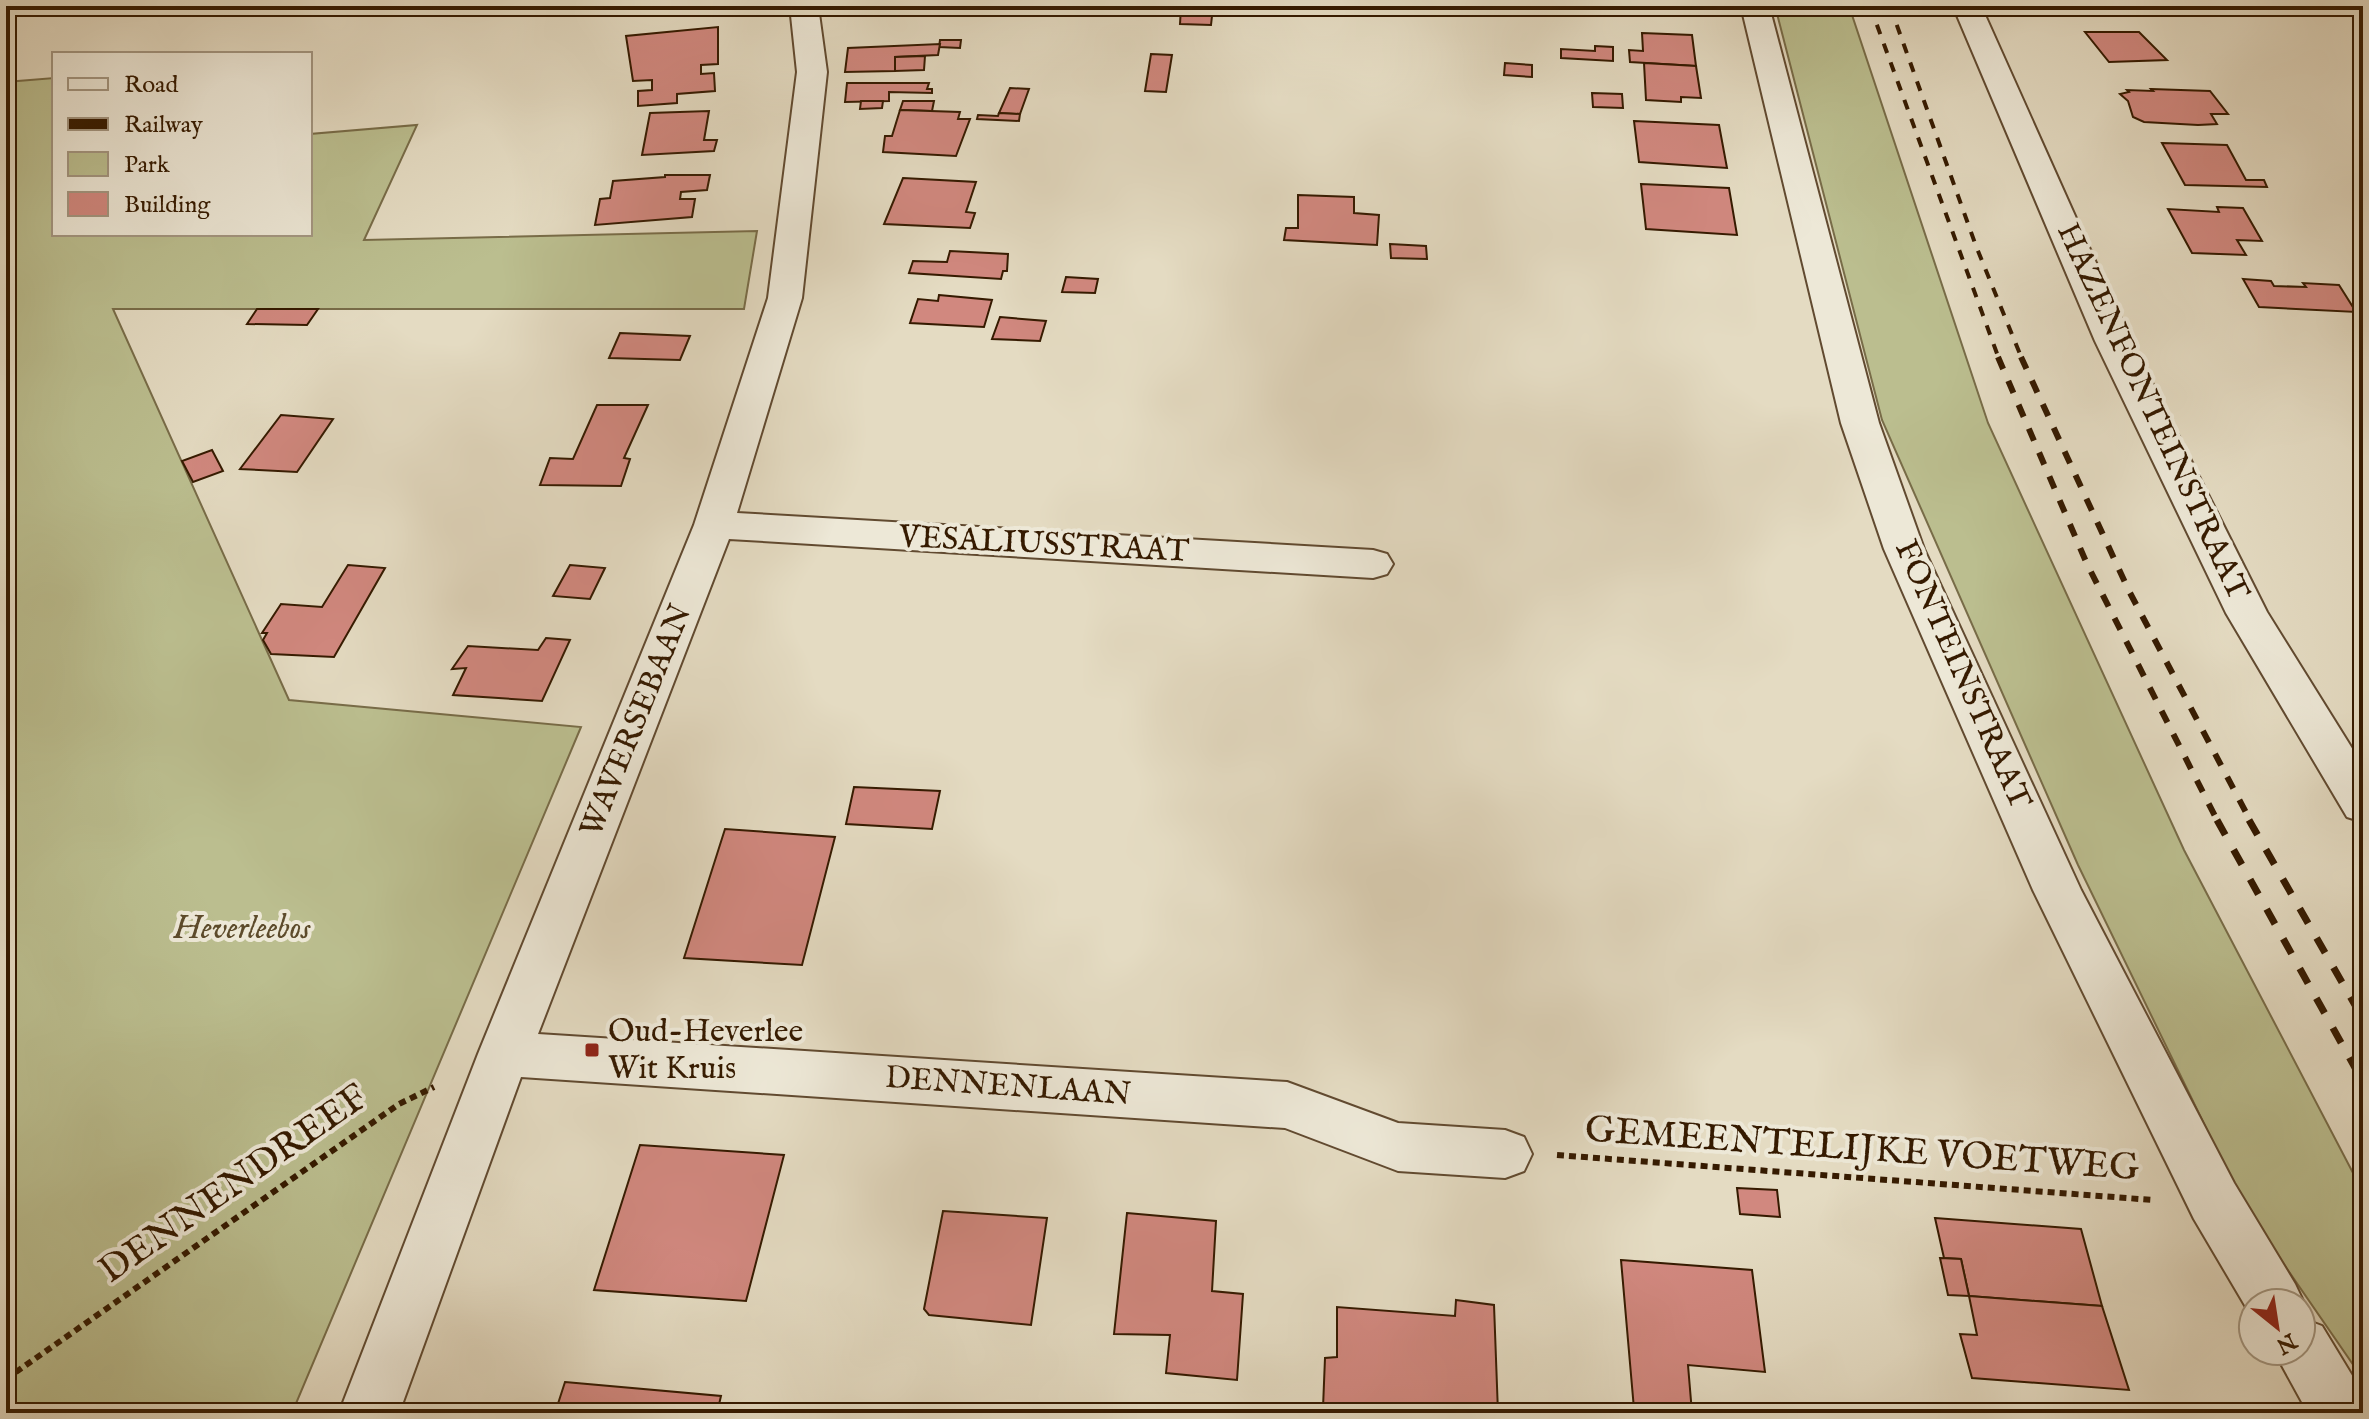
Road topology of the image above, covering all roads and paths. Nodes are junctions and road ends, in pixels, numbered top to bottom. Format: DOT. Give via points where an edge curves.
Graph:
graph roads {
  1 [pos="804,6"];
  2 [pos="1755,6"];
  3 [pos="1967,6"];
  4 [pos="714,525"];
  5 [pos="1373,564"];
  6 [pos="2363,805"];
  7 [pos="504,1054"];
  8 [pos="1505,1154"];
  9 [pos="2214,1201"];
  10 [pos="2265,1287"];
  11 [pos="2314,1367"];
  12 [pos="6,1379"];
  13 [pos="369,1413"];
  14 [pos="2341,1413"];
  1 -- 4 [label="street, WAVERSEBAAN" via="812,72 785,298"];
  2 -- 9 [label="street, FONTEINSTRAAT" via="1860,423 1904,549 2057,890"];
  3 -- 6 [label="street, HAZENFONTEINSTRAAT" via="2113,341 2247,613"];
  4 -- 5 [label="street, VESALIUSSTRAAT"];
  4 -- 7 [label="street, WAVERSEBAAN"];
  7 -- 8 [label="street, DENNENLAAN" via="1287,1105 1398,1147"];
  7 -- 12 [label="path, DENNENDREEF" via="399,1104"];
  7 -- 13 [label="street, WAVERSEBAAN"];
  8 -- 9 [label="path, GEMEENTELIJKE VOETWEG"];
  9 -- 10 [label="street, FONTEINSTRAAT"];
  11 -- 14 [label="street"];
}
